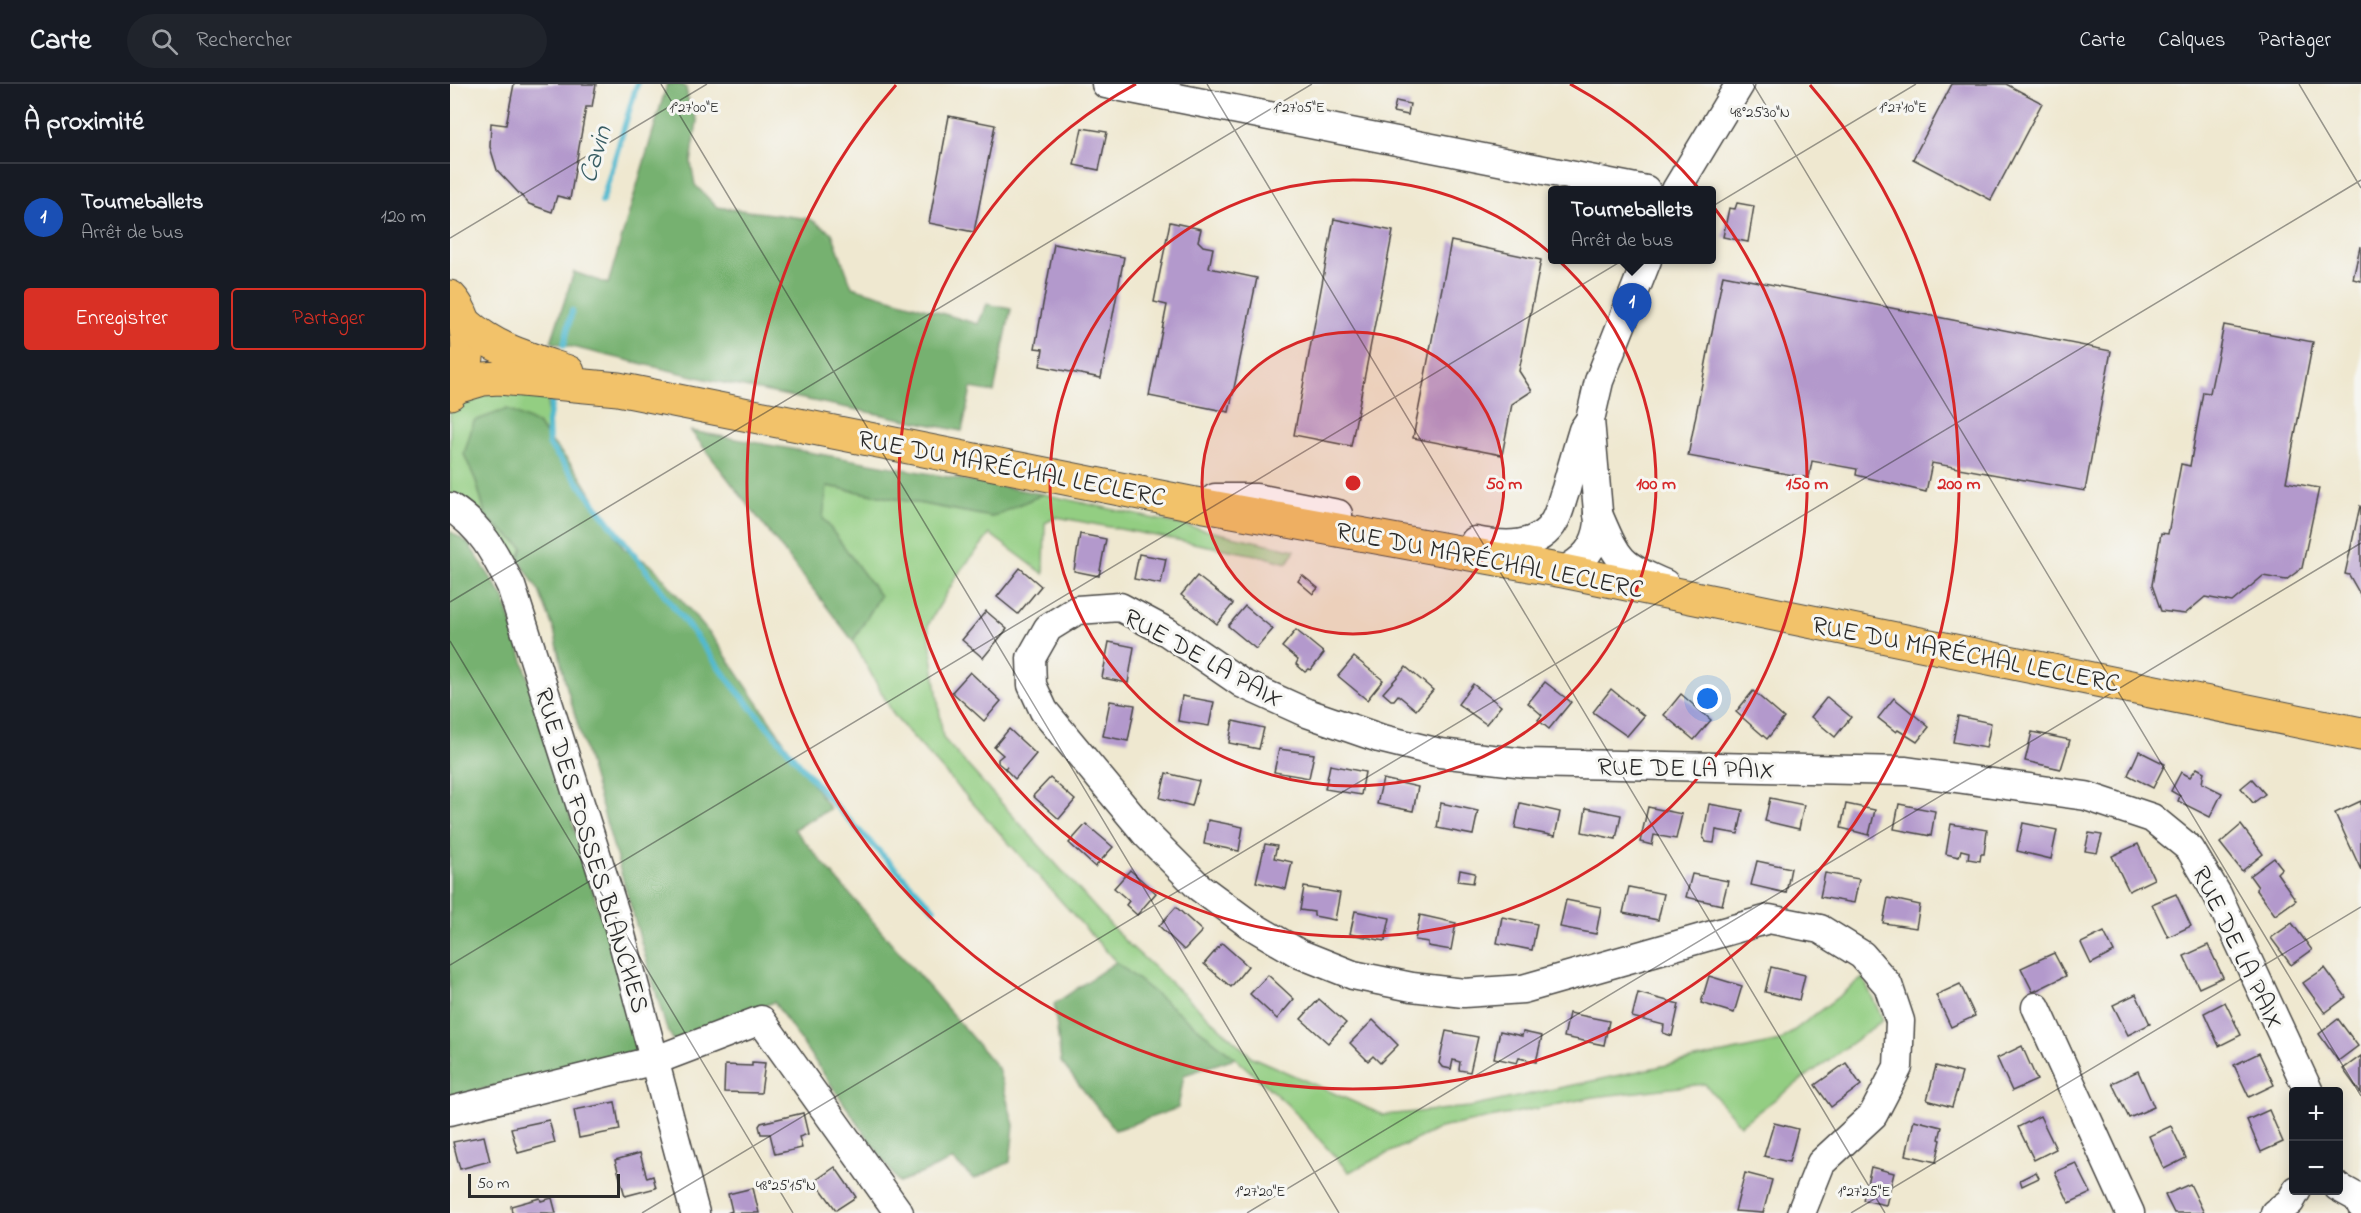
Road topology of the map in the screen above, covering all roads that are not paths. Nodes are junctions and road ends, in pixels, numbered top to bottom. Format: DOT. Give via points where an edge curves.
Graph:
graph roads {
  1 [pos="1106,84"];
  2 [pos="1740,84"];
  3 [pos="1626,186"];
  4 [pos="1678,186"];
  5 [pos="1645,264"];
  6 [pos="457,310"];
  7 [pos="618,389"];
  8 [pos="452,391"];
  9 [pos="1590,420"];
  10 [pos="1156,496"];
  11 [pos="450,507"];
  12 [pos="1598,514"];
  13 [pos="1563,571"];
  14 [pos="1691,597"];
  15 [pos="2361,734"];
  16 [pos="2036,1006"];
  17 [pos="656,1060"];
  18 [pos="2307,1087"];
  19 [pos="450,1111"];
  20 [pos="2343,1190"];
  21 [pos="2294,1195"];
  22 [pos="2361,1205"];
  23 [pos="695,1213"];
  24 [pos="899,1213"];
  25 [pos="1801,1213"];
  26 [pos="2130,1213"];
  27 [pos="2275,1213"];
  1 -- 3 [label="street"];
  2 -- 4 [label="street"];
  5 -- 9 [label="street" via="1599,381"];
  6 -- 7 [label="main road, RUE DU MARÉCHAL LECLERC" via="481,338 501,348"];
  6 -- 8 [label="main road" via="468,348 463,373"];
  7 -- 8 [label="main road, RUE DU MARÉCHAL LECLERC" via="499,378 483,379"];
  7 -- 10 [label="main road, RUE DU MARÉCHAL LECLERC"];
  9 -- 10 [label="street" via="1583,430 1555,521 1537,538 1510,546 1256,498"];
  9 -- 12 [label="street"];
  10 -- 13 [label="main road, RUE DU MARÉCHAL LECLERC"];
  11 -- 17 [label="street, RUE DES FOSSES BLANCHES" via="469,519 492,549 511,586 617,920"];
  12 -- 13 [label="street" via="1597,536 1591,549"];
  12 -- 14 [label="street" via="1626,565"];
  13 -- 14 [label="main road, RUE DU MARÉCHAL LECLERC"];
  14 -- 15 [label="main road, RUE DU MARÉCHAL LECLERC"];
  16 -- 26 [label="street"];
  17 -- 19 [label="street"];
  17 -- 23 [label="street, RUE DES FOSSES BLANCHES"];
  17 -- 24 [label="street" via="761,1020"];
  18 -- 25 [label="street, RUE DE LA PAIX" via="2217,894 2190,849 2151,818 2086,796 1906,771 1525,763 1440,753 1379,738 1243,684 1167,632 1120,607 1077,610 1048,628 1031,658 1032,685 1044,711 1147,835 1199,887 1249,924 1300,954 1342,971 1412,987 1464,993 1523,989 1769,919 1820,929 1862,955 1888,985 1900,1021 1898,1067 1872,1115 1821,1162"];
  20 -- 22 [label="street" via="2358,1198"];
  21 -- 27 [label="street"];
}
